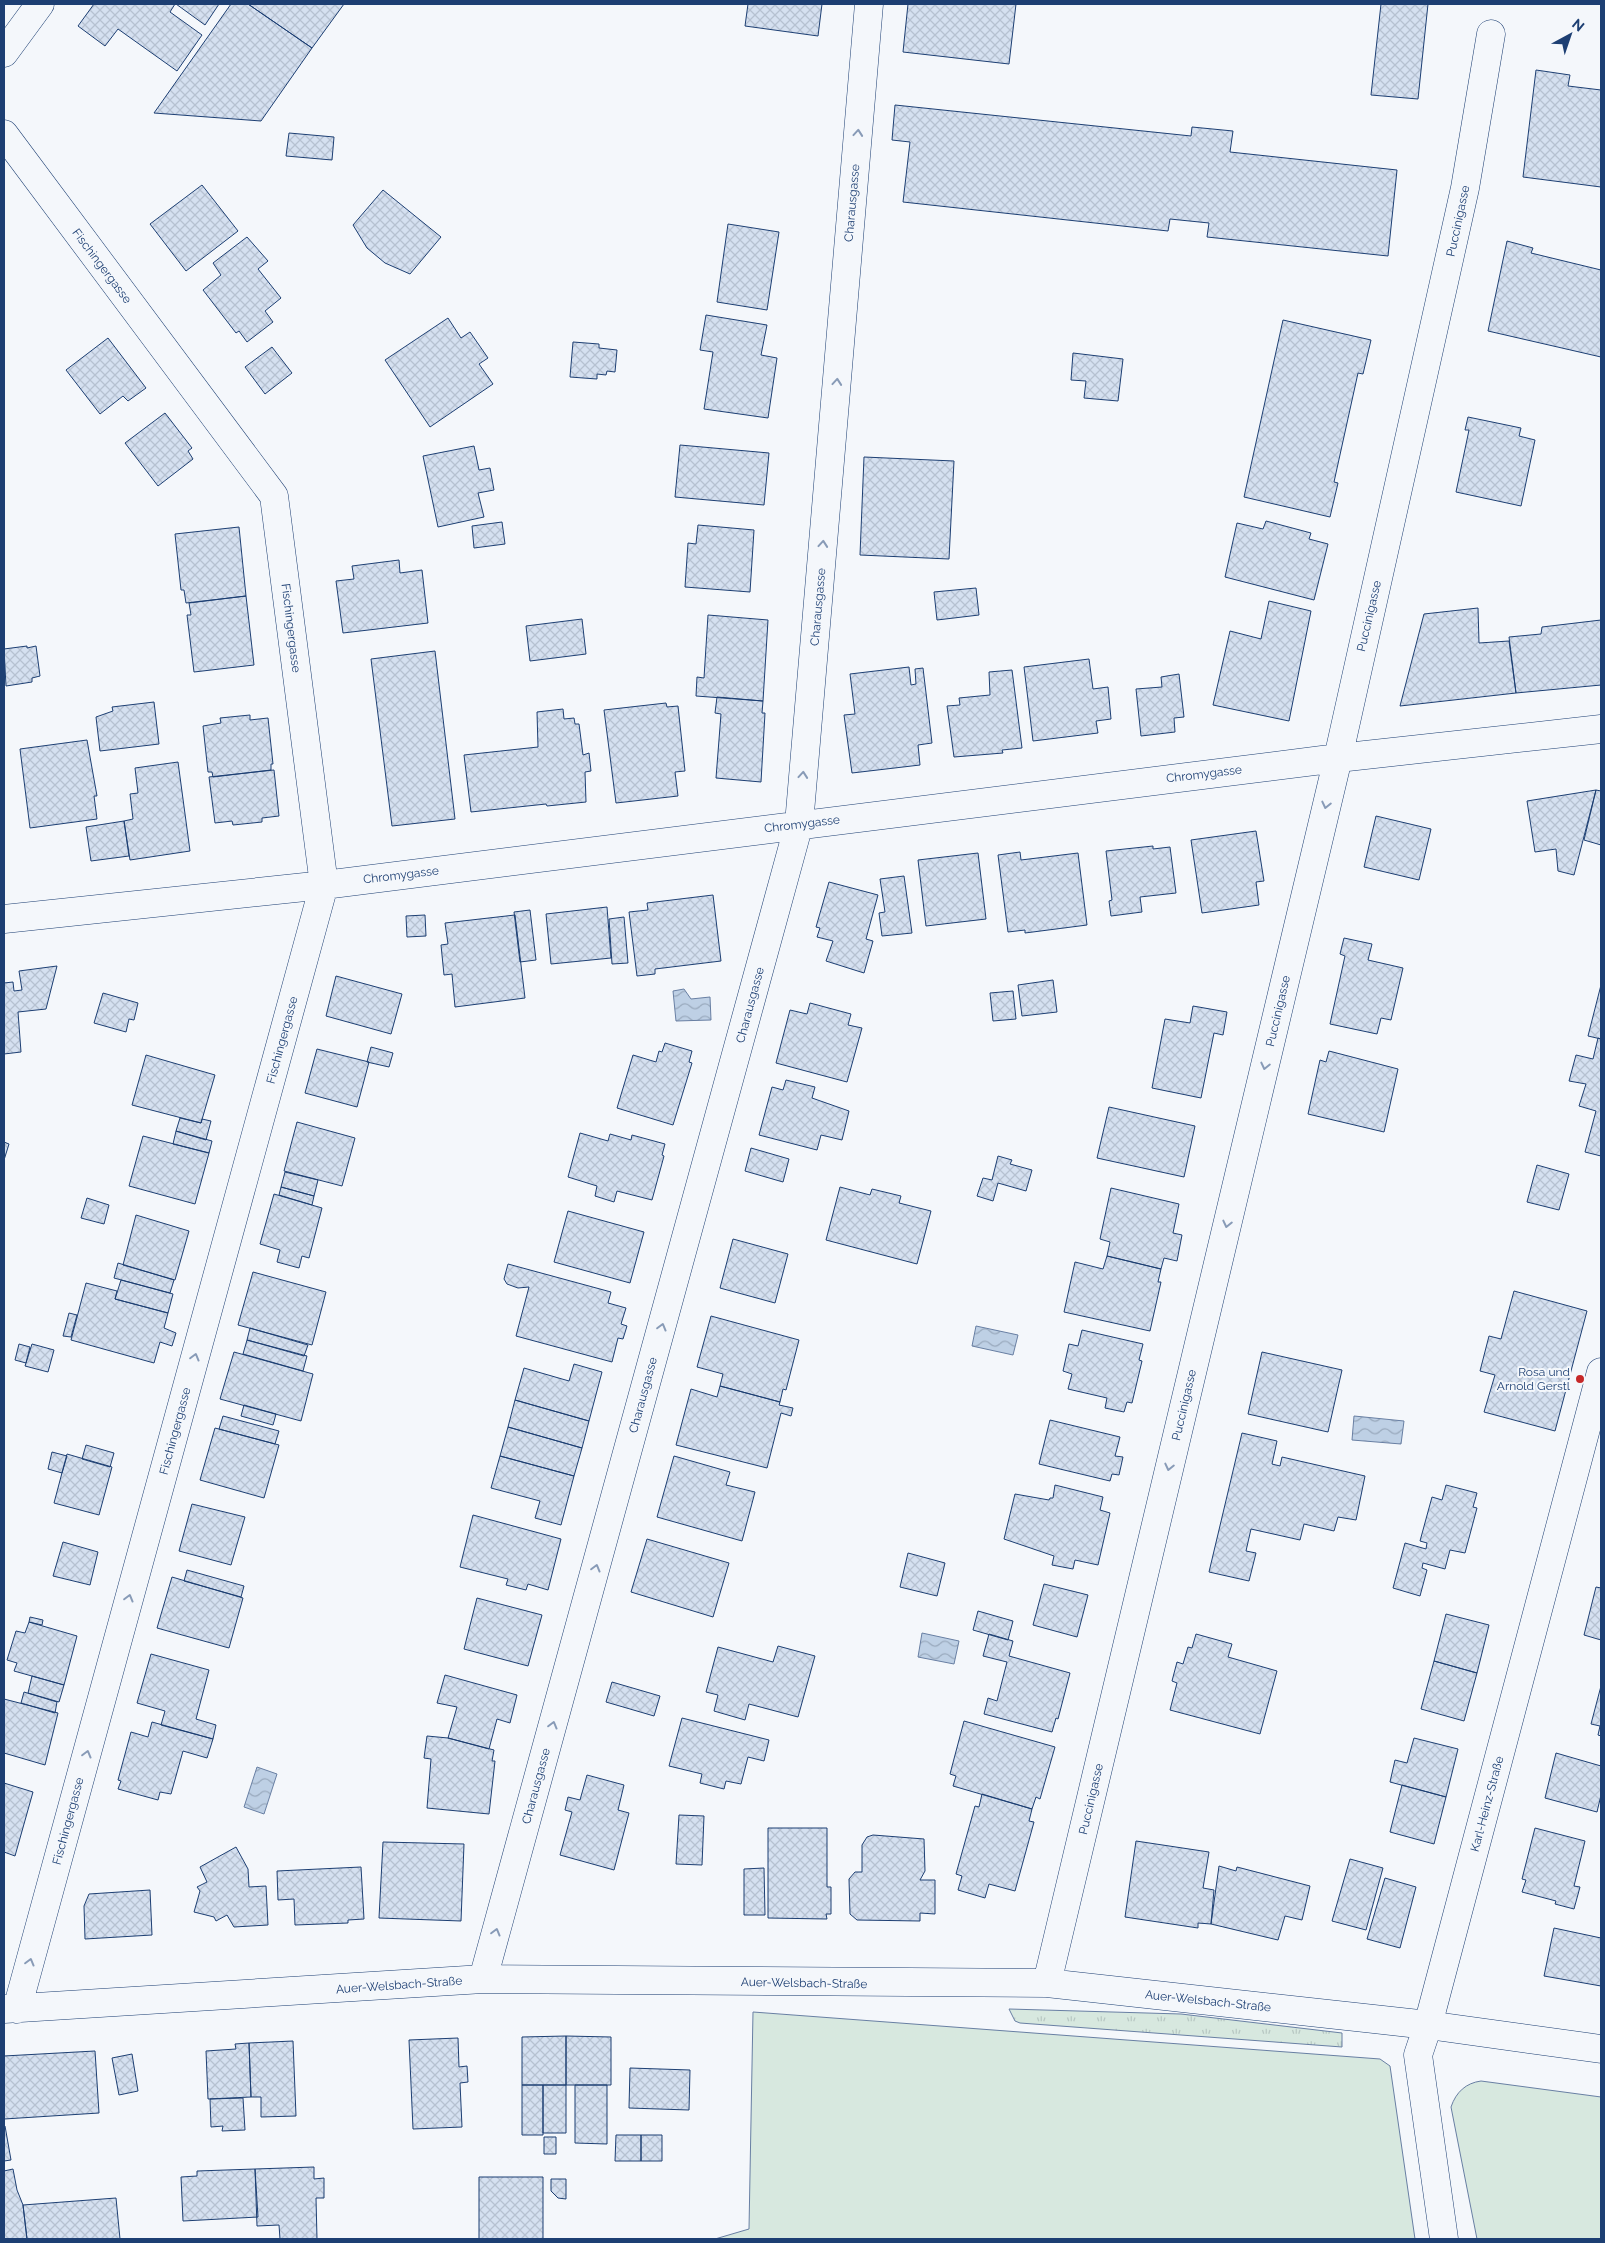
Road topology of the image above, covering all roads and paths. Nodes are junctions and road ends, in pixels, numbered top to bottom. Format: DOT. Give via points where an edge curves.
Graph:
graph roads {
  1 [pos="40,4"];
  2 [pos="868,4"];
  3 [pos="1491,34"];
  4 [pos="4,53"];
  5 [pos="4,134"];
  6 [pos="1601,729"];
  7 [pos="1338,758"];
  8 [pos="799,824"];
  9 [pos="324,885"];
  10 [pos="4,919"];
  11 [pos="1601,1372"];
  12 [pos="483,1979"];
  13 [pos="1047,1983"];
  14 [pos="10,2009"];
  15 [pos="1428,2025"];
  16 [pos="1601,2049"];
  17 [pos="1444,2239"];
  1 -- 4 [label="street"];
  8 -- 2 [label="street, Charausgasse, one-way"];
  3 -- 7 [label="street, Puccinigasse" via="1465,188"];
  5 -- 9 [label="street, Fischingergasse" via="274,496"];
  6 -- 7 [label="street, Chromygasse"];
  7 -- 8 [label="street, Chromygasse"];
  7 -- 13 [label="street, Puccinigasse, one-way"];
  8 -- 9 [label="street, Chromygasse"];
  12 -- 8 [label="street, Charausgasse, one-way"];
  9 -- 10 [label="street, Chromygasse"];
  14 -- 9 [label="street, Fischingergasse, one-way"];
  11 -- 15 [label="street, Karl-Heinz-Straße"];
  12 -- 13 [label="street, Auer-Welsbach-Straße"];
  12 -- 14 [label="street, Auer-Welsbach-Straße"];
  13 -- 15 [label="street, Auer-Welsbach-Straße"];
  15 -- 16 [label="street, Auer-Welsbach-Straße"];
  15 -- 17 [label="street, Karl-Heinz-Straße" via="1418,2055"];
}
